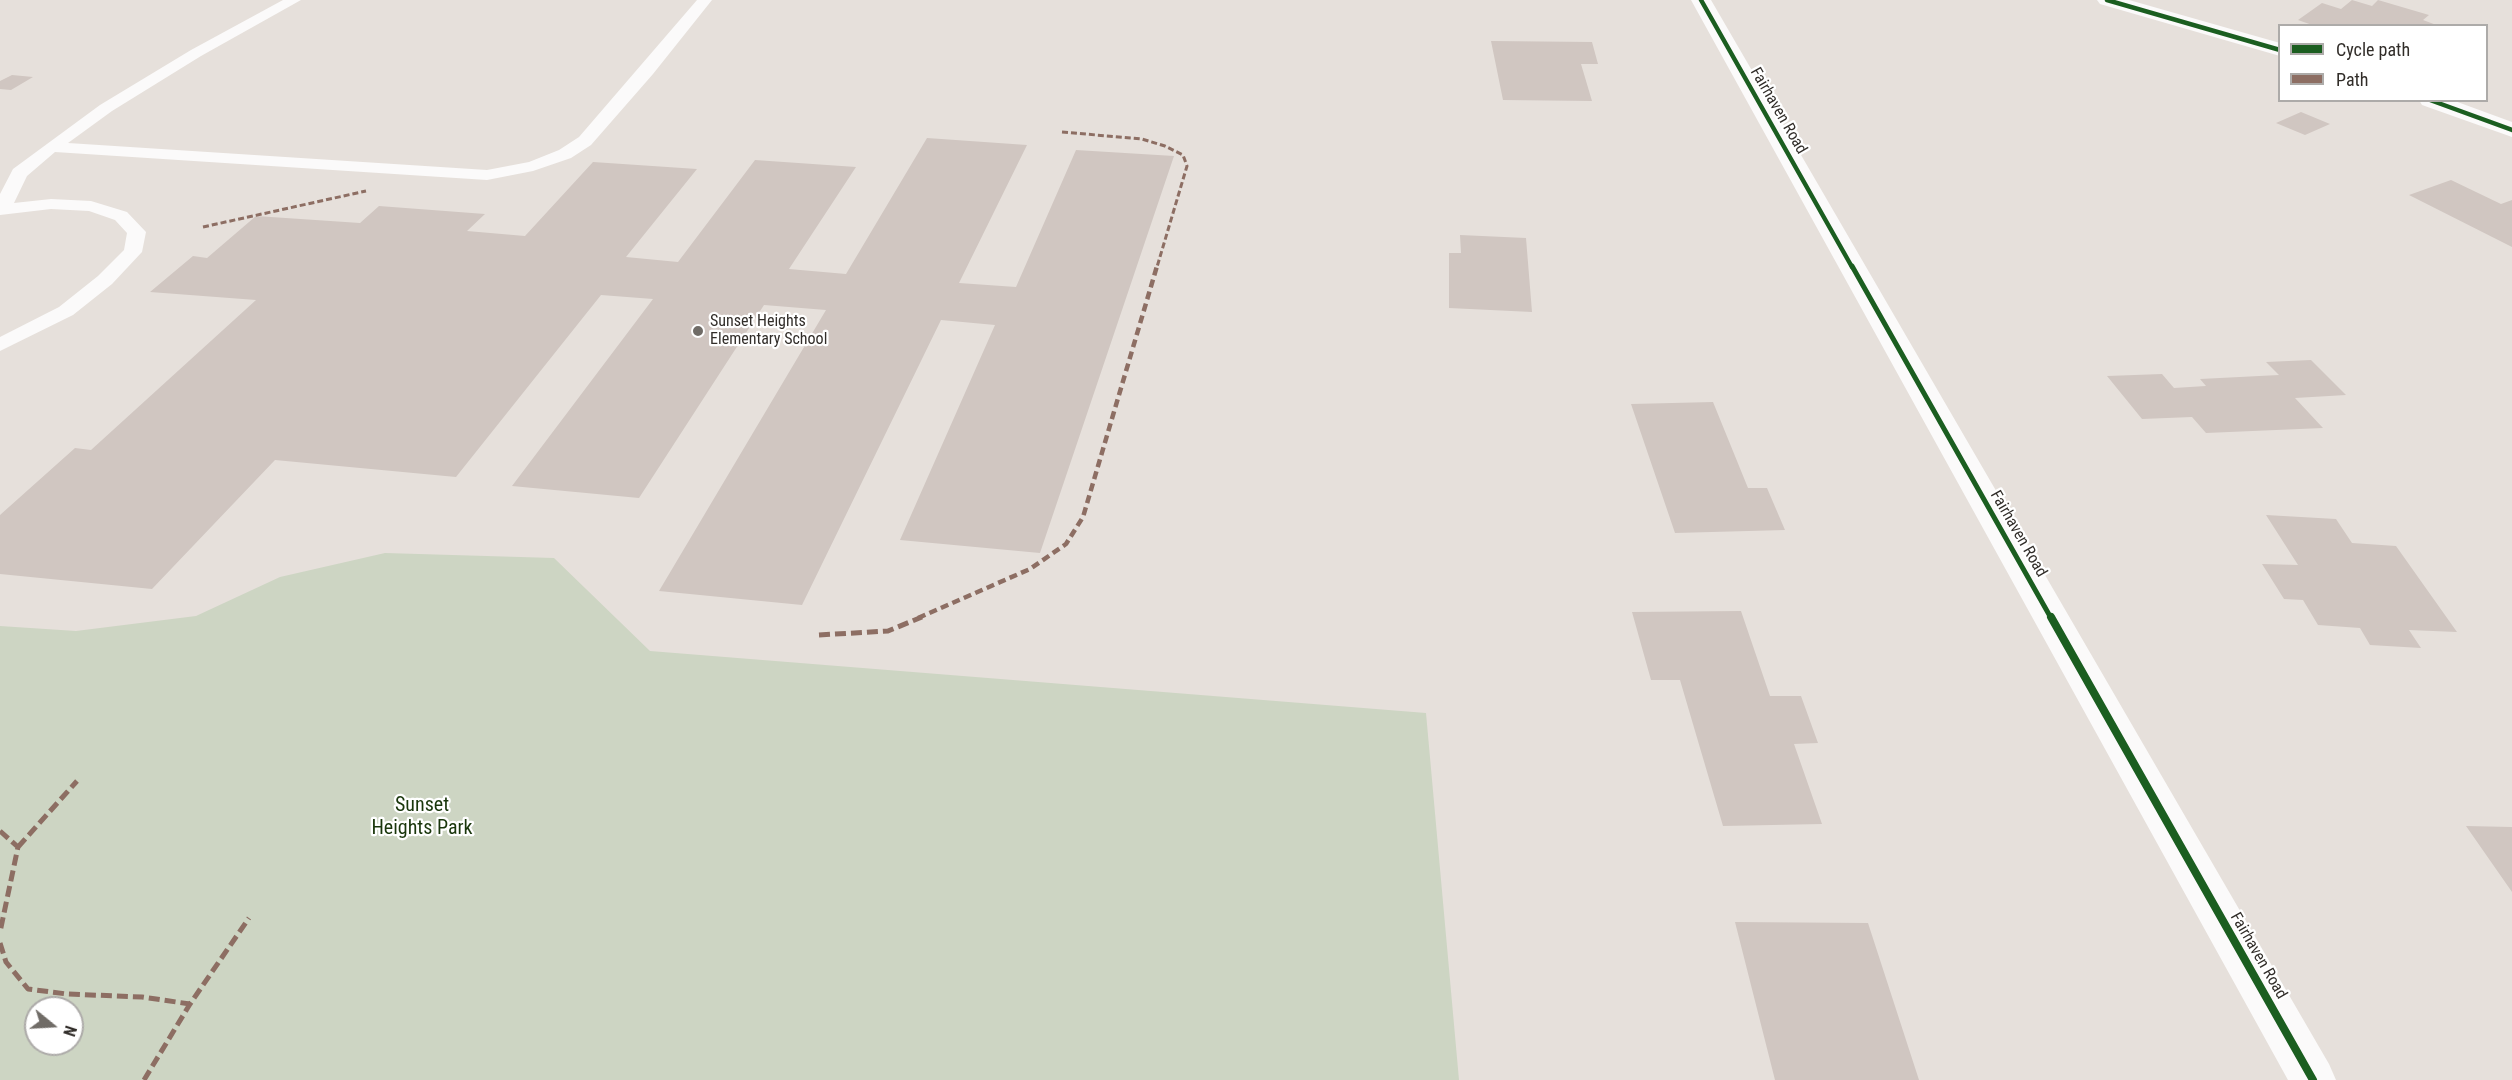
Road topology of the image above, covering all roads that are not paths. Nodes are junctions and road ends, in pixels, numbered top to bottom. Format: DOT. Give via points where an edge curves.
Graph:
graph roads {
  1 [pos="294,0"];
  2 [pos="705,0"];
  3 [pos="1701,0"];
  4 [pos="2107,0"];
  5 [pos="2278,49"];
  6 [pos="2435,102"];
  7 [pos="2512,130"];
  8 [pos="51,147"];
  9 [pos="1,210"];
  10 [pos="0,345"];
  11 [pos="2313,1080"];
  1 -- 8 [label="lane" via="196,53"];
  2 -- 8 [label="lane" via="585,141 565,154 533,166 487,175"];
  3 -- 11 [label="street, Fairhaven Road"];
  4 -- 5 [label="street"];
  6 -- 7 [label="street"];
  8 -- 9 [label="lane" via="19,173"];
  9 -- 10 [label="lane" via="51,204 91,206 121,216 137,232 133,252 105,280 66,310"];
}
